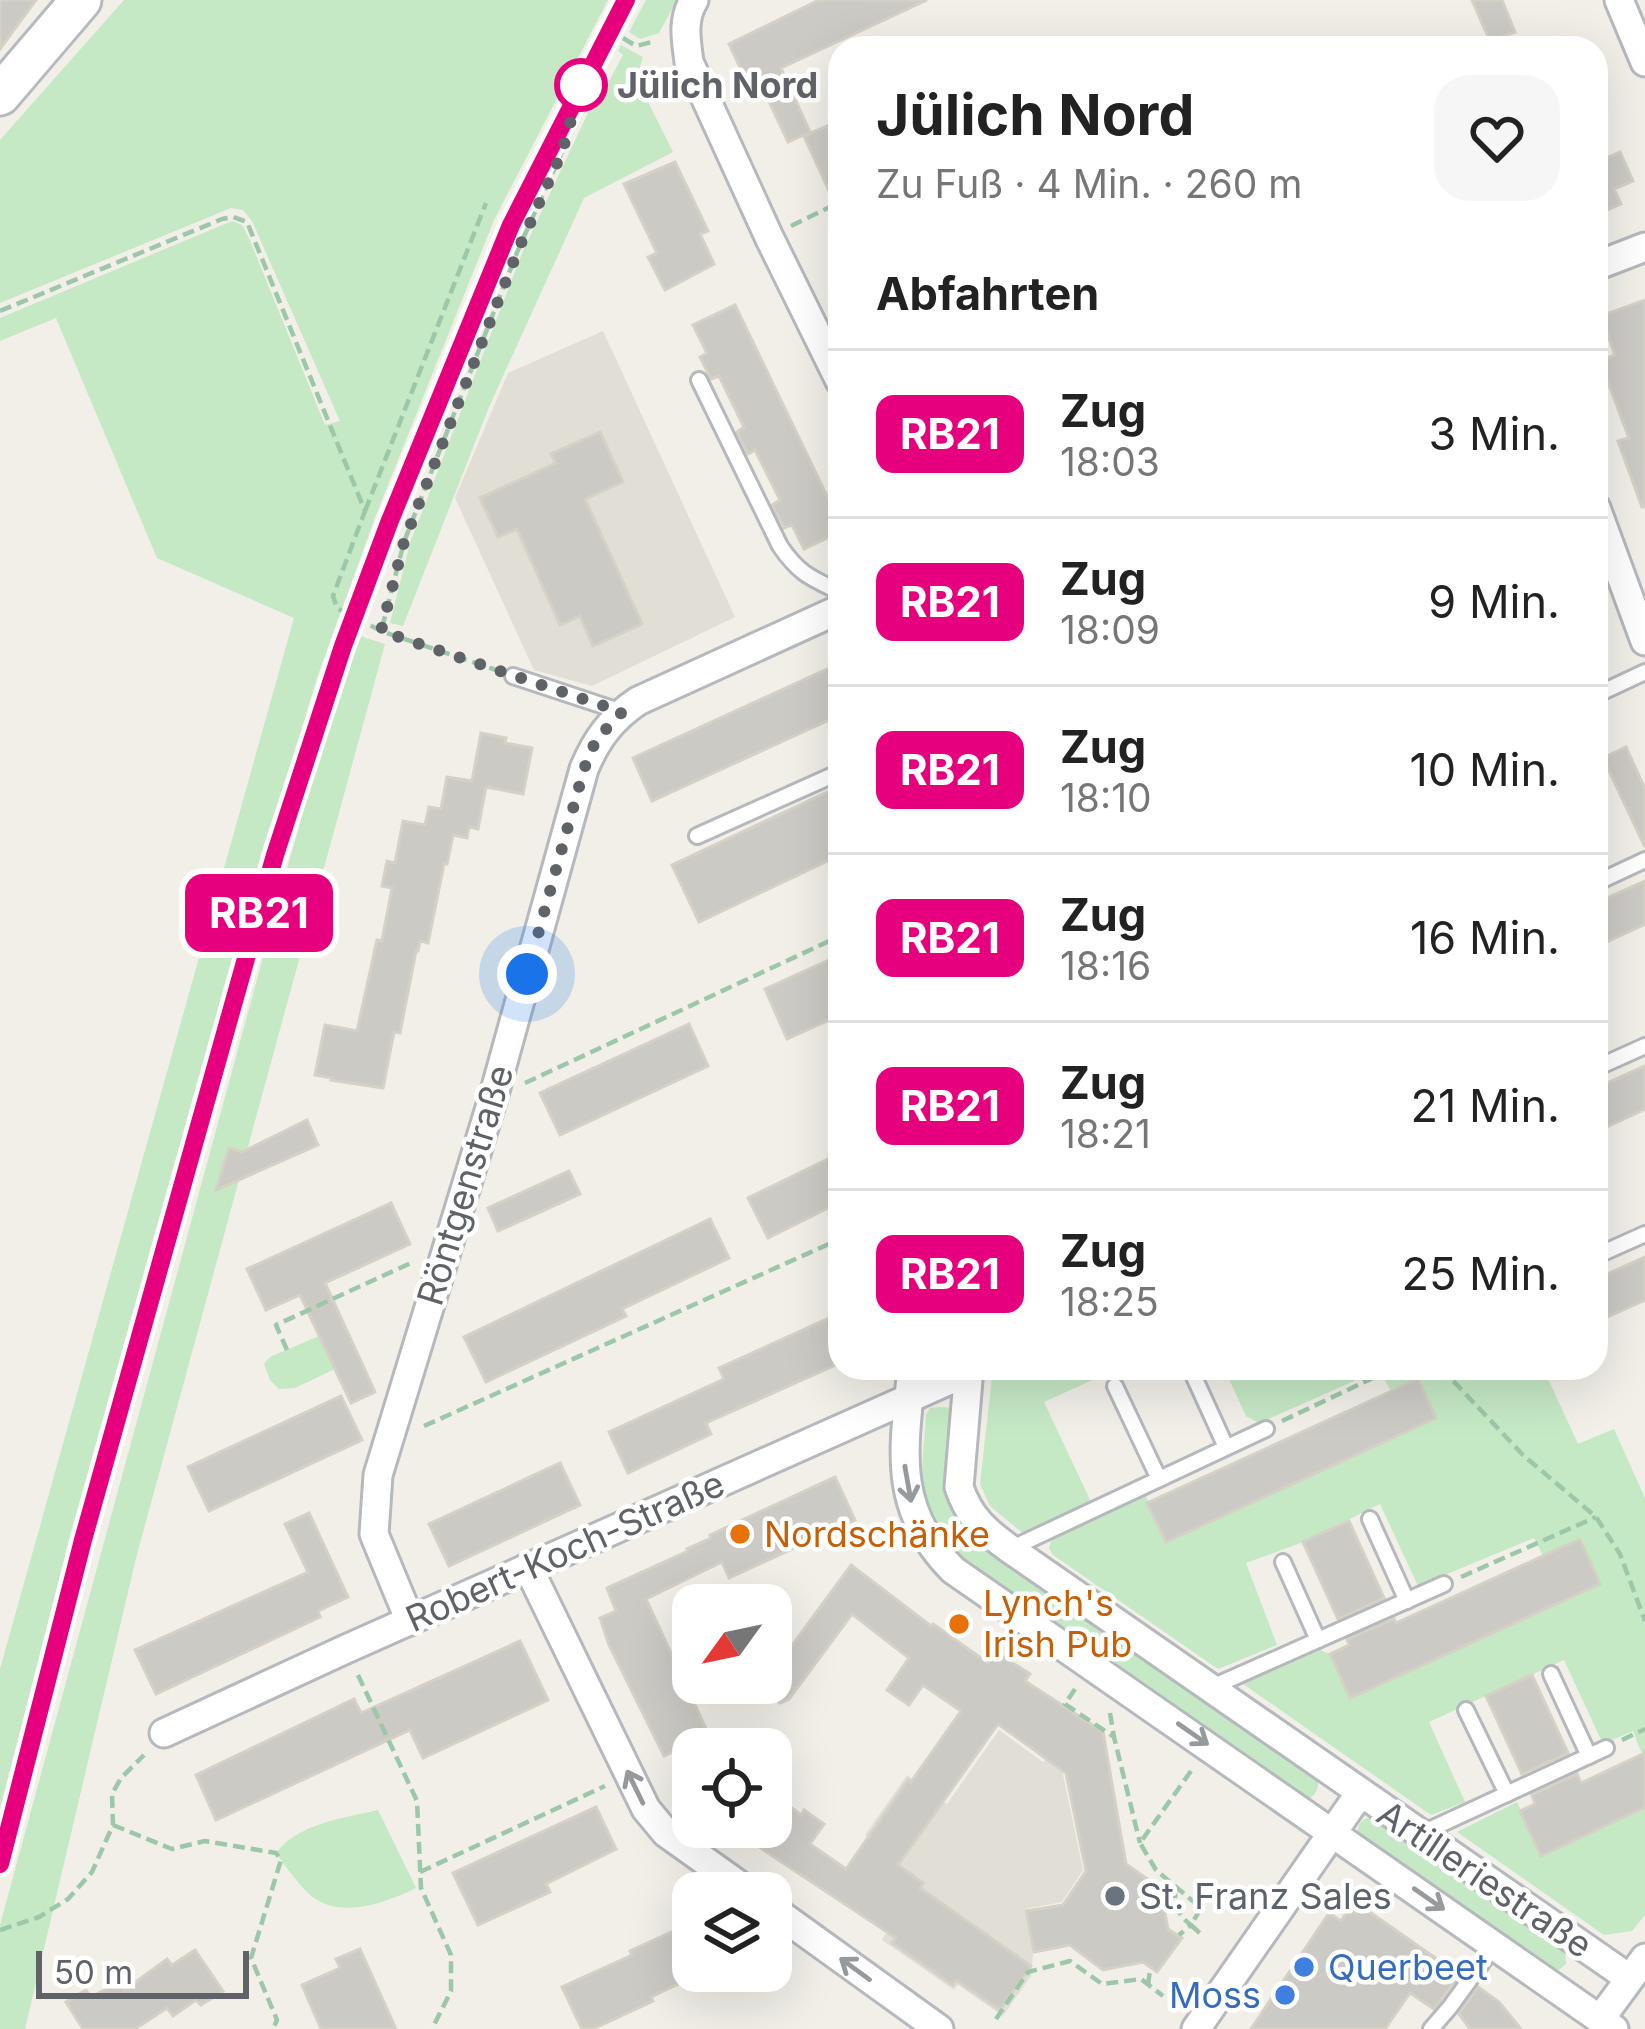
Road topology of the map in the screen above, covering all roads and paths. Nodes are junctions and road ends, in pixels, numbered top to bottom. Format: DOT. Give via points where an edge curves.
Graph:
graph roads {
  1 [pos="81,0"];
  2 [pos="694,0"];
  3 [pos="1618,0"];
  4 [pos="1639,32"];
  5 [pos="623,38"];
  6 [pos="661,40"];
  7 [pos="1645,62"];
  8 [pos="0,95"];
  9 [pos="562,152"];
  10 [pos="486,203"];
  11 [pos="828,208"];
  12 [pos="770,237"];
  13 [pos="1645,247"];
  14 [pos="1608,261"];
  15 [pos="0,310"];
  16 [pos="828,355"];
  17 [pos="699,380"];
  18 [pos="365,511"];
  19 [pos="1608,541"];
  20 [pos="828,587"];
  21 [pos="828,614"];
  22 [pos="381,631"];
  23 [pos="1645,641"];
  24 [pos="1645,672"];
  25 [pos="513,676"];
  26 [pos="1608,689"];
  27 [pos="622,712"];
  28 [pos="828,777"];
  29 [pos="697,836"];
  30 [pos="1645,860"];
  31 [pos="1608,877"];
  32 [pos="828,942"];
  33 [pos="1645,1046"];
  34 [pos="1608,1062"];
  35 [pos="493,1098"];
  36 [pos="1645,1234"];
  37 [pos="828,1244"];
  38 [pos="1608,1251"];
  39 [pos="442,1262"];
  40 [pos="287,1350"];
  41 [pos="910,1380"];
  42 [pos="946,1380"];
  43 [pos="967,1380"];
  44 [pos="1195,1380"];
  45 [pos="1369,1380"];
  46 [pos="1452,1380"];
  47 [pos="1115,1385"];
  48 [pos="909,1397"];
  49 [pos="1265,1429"];
  50 [pos="386,1443"];
  51 [pos="1226,1447"];
  52 [pos="1159,1479"];
  53 [pos="1596,1517"];
  54 [pos="1370,1519"];
  55 [pos="1010,1549"];
  56 [pos="1283,1562"];
  57 [pos="529,1568"];
  58 [pos="1444,1584"];
  59 [pos="1407,1600"];
  60 [pos="410,1621"];
  61 [pos="1645,1621"];
  62 [pos="1318,1640"];
  63 [pos="346,1649"];
  64 [pos="1093,1665"];
  65 [pos="1551,1675"];
  66 [pos="1210,1688"];
  67 [pos="1466,1710"];
  68 [pos="164,1733"];
  69 [pos="1209,1746"];
  70 [pos="1606,1748"];
  71 [pos="1588,1756"];
  72 [pos="629,1775"];
  73 [pos="1360,1793"];
  74 [pos="1507,1794"];
  75 [pos="113,1825"];
  76 [pos="1333,1833"];
  77 [pos="1420,1834"];
  78 [pos="1140,1843"];
  79 [pos="420,1872"];
  80 [pos="721,1872"];
  81 [pos="1175,1886"];
  82 [pos="792,1923"];
  83 [pos="1191,1925"];
  84 [pos="0,1930"];
  85 [pos="1179,1935"];
  86 [pos="1204,1937"];
  87 [pos="1495,1945"];
  88 [pos="1637,1968"];
  89 [pos="1150,1970"];
  90 [pos="1148,1984"];
  91 [pos="1163,1996"];
  92 [pos="996,2020"];
  93 [pos="1608,2023"];
  94 [pos="273,2029"];
  95 [pos="432,2029"];
  96 [pos="939,2029"];
  97 [pos="1196,2029"];
  98 [pos="1431,2029"];
  1 -- 8 [label="main road"];
  2 -- 12 [label="street" via="684,31 689,62"];
  3 -- 4 [label="street"];
  4 -- 7 [label="street"];
  5 -- 6 [label="path" via="636,46"];
  9 -- 22 [label="path" via="404,542"];
  10 -- 18 [label="path"];
  11 -- 12 [label="path"];
  12 -- 16 [label="street"];
  13 -- 14 [label="street"];
  15 -- 18 [label="path" via="222,218 247,221"];
  17 -- 20 [label="lane" via="780,546 795,568"];
  18 -- 22 [label="path" via="333,596 337,608"];
  19 -- 23 [label="street"];
  21 -- 27 [label="street, Röntgenstraße"];
  22 -- 25 [label="path"];
  24 -- 26 [label="lane"];
  25 -- 27 [label="lane"];
  27 -- 35 [label="street, Röntgenstraße" via="596,740 584,769"];
  28 -- 29 [label="lane"];
  30 -- 31 [label="lane"];
  32 -- 35 [label="path"];
  33 -- 34 [label="lane"];
  35 -- 39 [label="street, Röntgenstraße"];
  36 -- 38 [label="lane"];
  37 -- 50 [label="path"];
  39 -- 40 [label="path" via="415,1261 276,1325"];
  39 -- 50 [label="street, Röntgenstraße"];
  41 -- 48 [label="street, Artilleriestraße"];
  42 -- 48 [label="street, Robert-Koch-Straße"];
  43 -- 55 [label="street, Artilleriestraße" via="959,1486 975,1521"];
  44 -- 51 [label="lane"];
  45 -- 49 [label="path"];
  46 -- 53 [label="path"];
  47 -- 52 [label="lane"];
  48 -- 57 [label="street, Robert-Koch-Straße"];
  48 -- 64 [label="street, Artilleriestraße, one-way" via="909,1498 933,1550"];
  49 -- 51 [label="lane"];
  50 -- 60 [label="street, Röntgenstraße" via="374,1534"];
  51 -- 52 [label="lane"];
  52 -- 55 [label="lane"];
  53 -- 58 [label="path"];
  53 -- 61 [label="path"];
  54 -- 59 [label="lane"];
  55 -- 66 [label="street, Artilleriestraße"];
  56 -- 62 [label="lane"];
  57 -- 60 [label="street, Robert-Koch-Straße"];
  57 -- 72 [label="street"];
  58 -- 59 [label="lane"];
  59 -- 62 [label="lane"];
  60 -- 63 [label="street, Robert-Koch-Straße"];
  62 -- 66 [label="lane"];
  63 -- 68 [label="street, Robert-Koch-Straße"];
  63 -- 79 [label="path" via="417,1801"];
  64 -- 69 [label="street, Artilleriestraße, one-way"];
  64 -- 78 [label="path" via="1065,1704 1114,1737"];
  65 -- 71 [label="lane"];
  66 -- 73 [label="street, Artilleriestraße"];
  67 -- 74 [label="lane"];
  68 -- 75 [label="path" via="121,1778 112,1795"];
  69 -- 76 [label="street, Artilleriestraße"];
  69 -- 78 [label="path"];
  70 -- 71 [label="lane"];
  71 -- 74 [label="lane"];
  72 -- 79 [label="path"];
  80 -- 72 [label="street, one-way" via="666,1833"];
  73 -- 76 [label="street, Artilleriestraße"];
  73 -- 77 [label="street, Artilleriestraße"];
  74 -- 77 [label="lane"];
  75 -- 84 [label="path" via="92,1872 68,1899"];
  75 -- 94 [label="path" via="172,1849 206,1841 281,1859 251,1958 277,2020"];
  76 -- 87 [label="street, Artilleriestraße, one-way"];
  76 -- 97 [label="street"];
  77 -- 88 [label="street, Artilleriestraße"];
  78 -- 81 [label="path"];
  79 -- 95 [label="path" via="452,1954 452,1991"];
  81 -- 83 [label="path" via="1179,1916"];
  81 -- 83 [label="path" via="1201,1908"];
  96 -- 82 [label="street, one-way"];
  83 -- 85 [label="path"];
  83 -- 86 [label="path"];
  87 -- 93 [label="street, Artilleriestraße"];
  87 -- 98 [label="lane"];
  88 -- 93 [label="street, Artilleriestraße"];
  89 -- 90 [label="path"];
  90 -- 91 [label="path"];
  90 -- 92 [label="path" via="1102,1984 1070,1961 1028,1972"];
}
